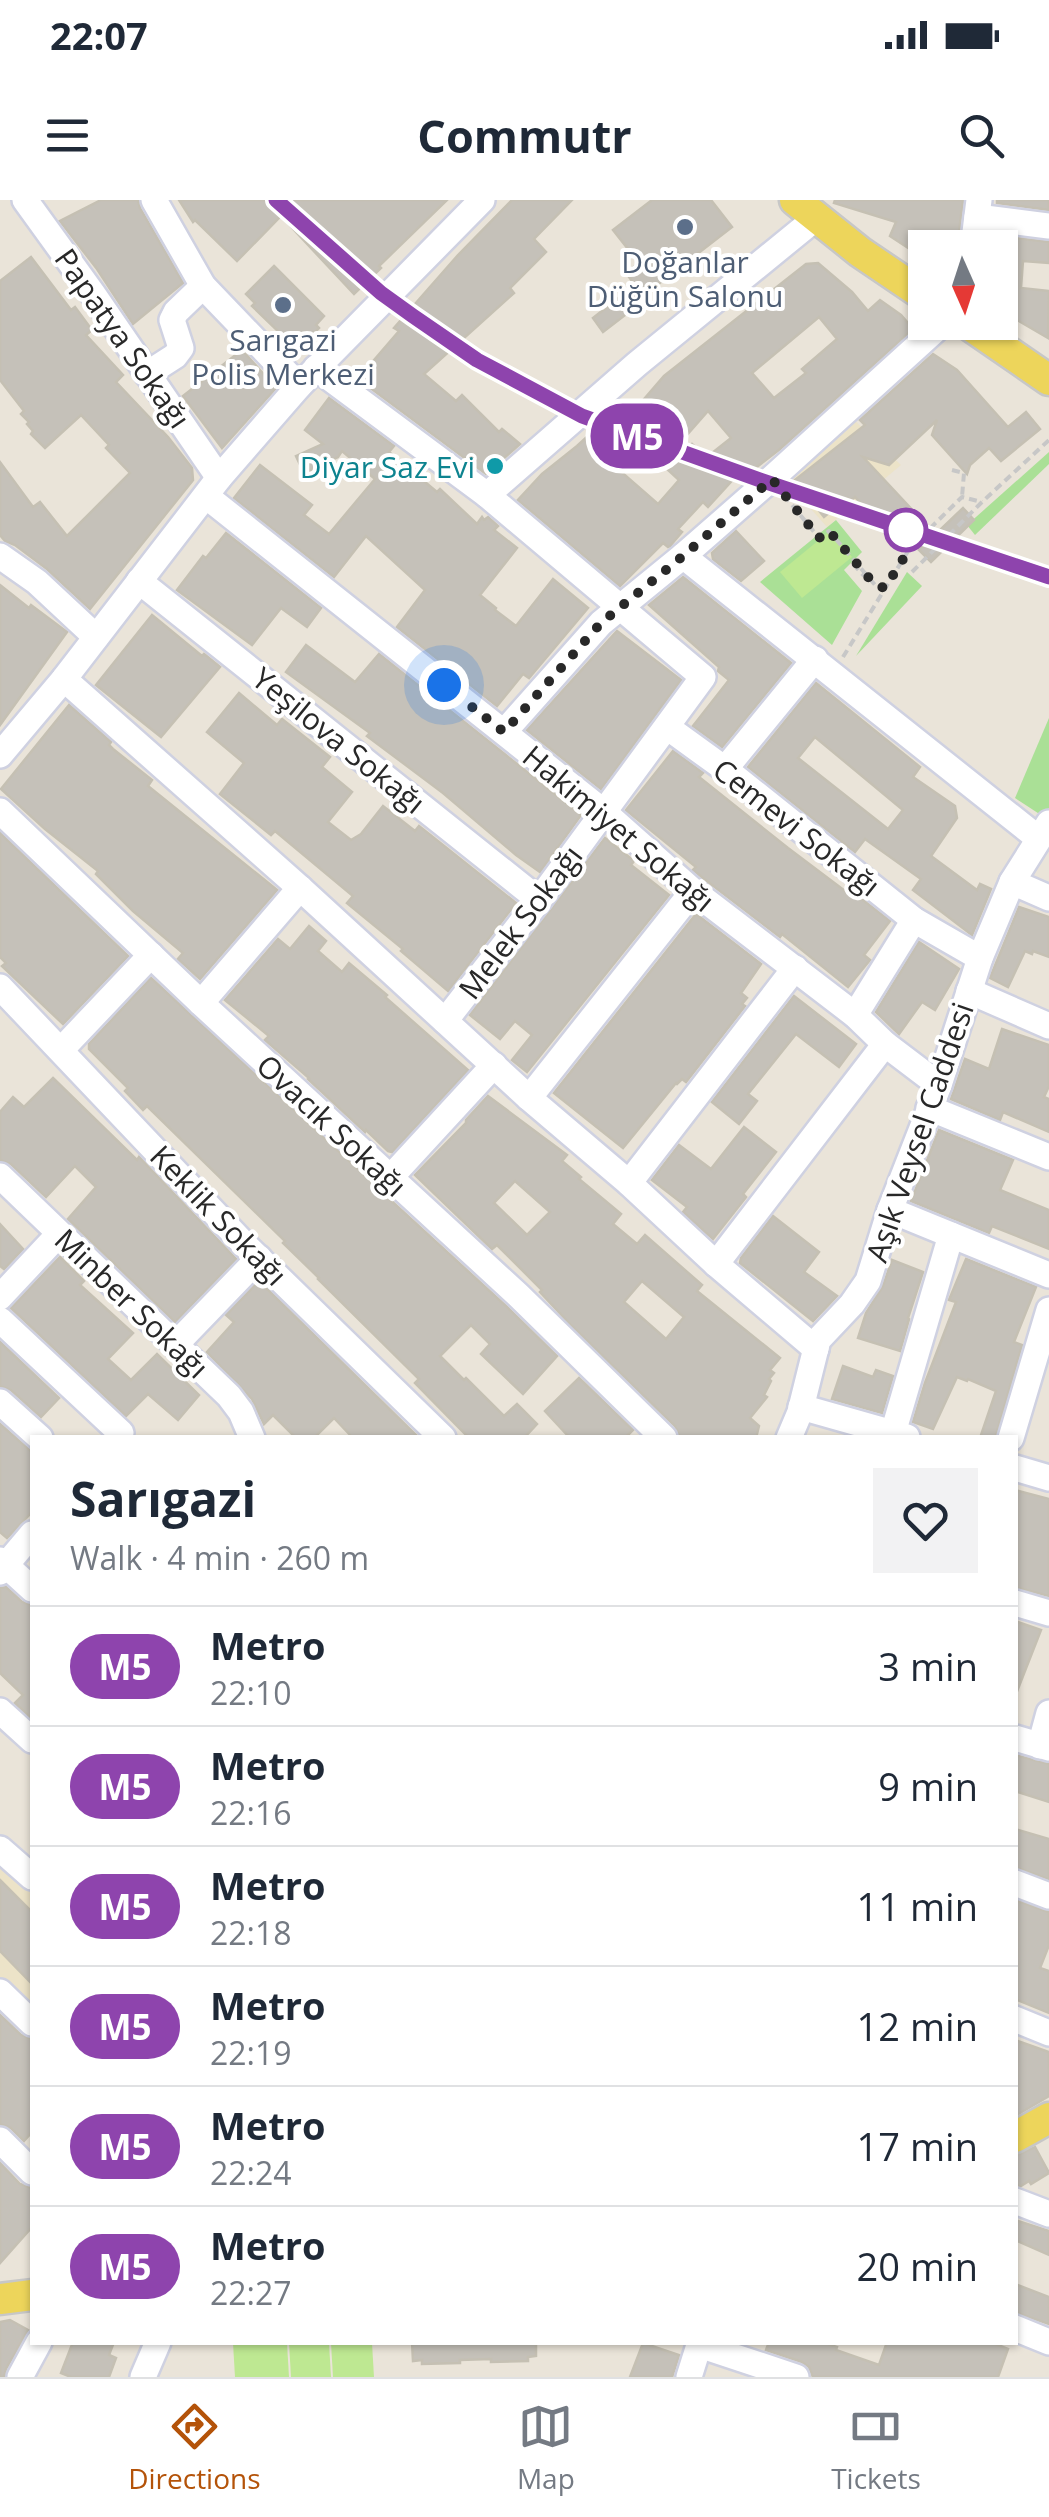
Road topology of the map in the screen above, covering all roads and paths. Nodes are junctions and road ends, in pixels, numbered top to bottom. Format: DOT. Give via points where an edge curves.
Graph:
graph roads {
  1 [pos="25,200"];
  2 [pos="154,200"];
  3 [pos="482,200"];
  4 [pos="978,208"];
  5 [pos="805,209"];
  6 [pos="1049,226"];
  7 [pos="908,284"];
  8 [pos="203,286"];
  9 [pos="924,340"];
  10 [pos="991,340"];
  11 [pos="147,374"];
  12 [pos="308,377"];
  13 [pos="1049,380"];
  14 [pos="1049,440"];
  15 [pos="952,470"];
  16 [pos="772,479"];
  17 [pos="212,487"];
  18 [pos="487,495"];
  19 [pos="962,497"];
  20 [pos="982,502"];
  21 [pos="0,556"];
  22 [pos="683,556"];
  23 [pos="852,564"];
  24 [pos="912,572"];
  25 [pos="139,581"];
  26 [pos="875,585"];
  27 [pos="885,588"];
  28 [pos="620,606"];
  29 [pos="96,637"];
  30 [pos="823,667"];
  31 [pos="64,679"];
  32 [pos="667,727"];
  33 [pos="504,732"];
  34 [pos="0,755"];
  35 [pos="724,769"];
  36 [pos="0,811"];
  37 [pos="604,812"];
  38 [pos="1044,831"];
  39 [pos="1012,882"];
  40 [pos="300,888"];
  41 [pos="693,891"];
  42 [pos="1049,898"];
  43 [pos="539,900"];
  44 [pos="914,920"];
  45 [pos="151,955"];
  46 [pos="980,958"];
  47 [pos="794,968"];
  48 [pos="0,987"];
  49 [pos="969,990"];
  50 [pos="201,1004"];
  51 [pos="855,1015"];
  52 [pos="445,1021"];
  53 [pos="1049,1026"];
  54 [pos="885,1044"];
  55 [pos="61,1050"];
  56 [pos="494,1065"];
  57 [pos="934,1096"];
  58 [pos="530,1098"];
  59 [pos="1049,1158"];
  60 [pos="0,1176"];
  61 [pos="389,1178"];
  62 [pos="629,1182"];
  63 [pos="890,1210"];
  64 [pos="59,1234"];
  65 [pos="951,1235"];
  66 [pos="258,1258"];
  67 [pos="716,1264"];
  68 [pos="1049,1275"];
  69 [pos="0,1297"];
  70 [pos="1049,1310"];
  71 [pos="0,1320"];
  72 [pos="174,1344"];
  73 [pos="816,1349"];
  74 [pos="0,1402"];
  75 [pos="801,1406"];
  76 [pos="37,1435"];
  77 [pos="120,1435"];
  78 [pos="251,1435"];
  79 [pos="440,1435"];
  80 [pos="661,1435"];
  81 [pos="790,1435"];
  82 [pos="901,1435"];
  83 [pos="1013,1435"];
  84 [pos="1018,1469"];
  85 [pos="1049,1478"];
  86 [pos="30,1536"];
  87 [pos="2,1565"];
  88 [pos="30,1587"];
  89 [pos="1018,1604"];
  90 [pos="1049,1613"];
  91 [pos="0,1710"];
  92 [pos="1049,1714"];
  93 [pos="30,1738"];
  94 [pos="1018,1739"];
  95 [pos="1045,1747"];
  96 [pos="0,1849"];
  97 [pos="30,1875"];
  98 [pos="1018,1884"];
  99 [pos="1049,1896"];
  100 [pos="0,1992"];
  101 [pos="1018,2020"];
  102 [pos="30,2021"];
  103 [pos="1049,2033"];
  104 [pos="1049,2118"];
  105 [pos="1018,2134"];
  106 [pos="0,2140"];
  107 [pos="30,2170"];
  108 [pos="1018,2202"];
  109 [pos="1049,2214"];
  110 [pos="30,2295"];
  111 [pos="0,2299"];
  112 [pos="1018,2329"];
  113 [pos="1049,2342"];
  114 [pos="36,2345"];
  115 [pos="157,2345"];
  116 [pos="700,2345"];
  117 [pos="703,2345"];
  118 [pos="20,2377"];
  119 [pos="143,2377"];
  120 [pos="689,2377"];
  121 [pos="796,2377"];
  1 -- 11 [label="street, Papatya Sokağı"];
  2 -- 8 [label="street"];
  3 -- 12 [label="street"];
  4 -- 6 [label="street"];
  5 -- 7 [label="main road"];
  5 -- 18 [label="street"];
  8 -- 11 [label="street" via="172,320 181,348 176,356"];
  8 -- 12 [label="street"];
  9 -- 16 [label="street"];
  10 -- 13 [label="main road"];
  11 -- 17 [label="street, Papatya Sokağı"];
  12 -- 17 [label="street"];
  12 -- 18 [label="street"];
  14 -- 20 [label="path"];
  15 -- 19 [label="path" via="964,473"];
  16 -- 22 [label="street"];
  16 -- 26 [label="path" via="819,538 829,531"];
  17 -- 25 [label="street"];
  17 -- 33 [label="street, Hakimiyet Sokağı"];
  18 -- 28 [label="street"];
  19 -- 20 [label="path"];
  19 -- 27 [label="path" via="910,548"];
  20 -- 24 [label="path"];
  21 -- 29 [label="street"];
  22 -- 28 [label="street"];
  22 -- 30 [label="street"];
  23 -- 26 [label="path"];
  25 -- 29 [label="street"];
  25 -- 43 [label="street, Yeşilova Sokağı"];
  26 -- 27 [label="path"];
  27 -- 30 [label="path"];
  28 -- 32 [label="street" via="703,677"];
  28 -- 33 [label="street"];
  29 -- 31 [label="street"];
  30 -- 35 [label="street"];
  30 -- 38 [label="street"];
  31 -- 34 [label="street"];
  31 -- 40 [label="street"];
  32 -- 35 [label="street, Cemevi Sokağı"];
  32 -- 37 [label="street, Melek Sokağı"];
  33 -- 37 [label="street, Hakimiyet Sokağı"];
  35 -- 44 [label="street, Cemevi Sokağı"];
  36 -- 45 [label="street, Ovacık Sokağı"];
  37 -- 41 [label="street, Hakimiyet Sokağı"];
  37 -- 43 [label="street, Melek Sokağı"];
  38 -- 39 [label="street, Aşık Veysel Caddesi"];
  39 -- 42 [label="street"];
  39 -- 46 [label="street, Aşık Veysel Caddesi"];
  40 -- 50 [label="street"];
  40 -- 52 [label="street"];
  41 -- 47 [label="street, Hakimiyet Sokağı"];
  41 -- 58 [label="street"];
  43 -- 52 [label="street, Melek Sokağı"];
  44 -- 46 [label="street, Cemevi Sokağı"];
  44 -- 51 [label="street"];
  45 -- 50 [label="street, Ovacık Sokağı"];
  45 -- 55 [label="street"];
  46 -- 49 [label="street, Aşık Veysel Caddesi"];
  47 -- 51 [label="street, Hakimiyet Sokağı"];
  47 -- 62 [label="street"];
  48 -- 55 [label="street, Keklik Sokağı"];
  49 -- 53 [label="street"];
  49 -- 57 [label="street, Aşık Veysel Caddesi"];
  50 -- 61 [label="street, Ovacık Sokağı"];
  51 -- 54 [label="street, Hakimiyet Sokağı"];
  52 -- 56 [label="street"];
  54 -- 57 [label="street, Hakimiyet Sokağı"];
  54 -- 67 [label="street"];
  55 -- 66 [label="street, Keklik Sokağı"];
  56 -- 58 [label="street"];
  56 -- 61 [label="street"];
  57 -- 59 [label="street, Hakimiyet Sokağı"];
  57 -- 63 [label="street, Aşık Veysel Caddesi"];
  58 -- 62 [label="street"];
  60 -- 64 [label="street, Minber Sokağı"];
  61 -- 80 [label="street, Ovacık Sokağı"];
  62 -- 67 [label="street"];
  63 -- 65 [label="street"];
  63 -- 73 [label="street, Aşık Veysel Caddesi" via="868,1280"];
  64 -- 69 [label="street"];
  64 -- 72 [label="street, Minber Sokağı"];
  65 -- 68 [label="street"];
  65 -- 82 [label="street"];
  66 -- 72 [label="street"];
  66 -- 79 [label="street, Keklik Sokağı"];
  67 -- 73 [label="street"];
  70 -- 83 [label="street"];
  71 -- 77 [label="street"];
  72 -- 78 [label="street, Minber Sokağı" via="229,1396"];
  73 -- 75 [label="street, Aşık Veysel Caddesi"];
  74 -- 76 [label="street"];
  75 -- 81 [label="street, Aşık Veysel Caddesi"];
  75 -- 82 [label="street"];
  84 -- 85 [label="street"];
  86 -- 87 [label="street"];
  87 -- 88 [label="street"];
  89 -- 90 [label="street"];
  91 -- 93 [label="street"];
  92 -- 95 [label="street"];
  94 -- 95 [label="street"];
  96 -- 97 [label="street"];
  98 -- 99 [label="street"];
  100 -- 102 [label="street"];
  101 -- 103 [label="street"];
  104 -- 105 [label="main road"];
  106 -- 107 [label="street"];
  108 -- 109 [label="street"];
  110 -- 111 [label="main road"];
  112 -- 113 [label="street"];
  114 -- 118 [label="street"];
  115 -- 119 [label="street"];
  116 -- 120 [label="street"];
  117 -- 121 [label="street"];
}
